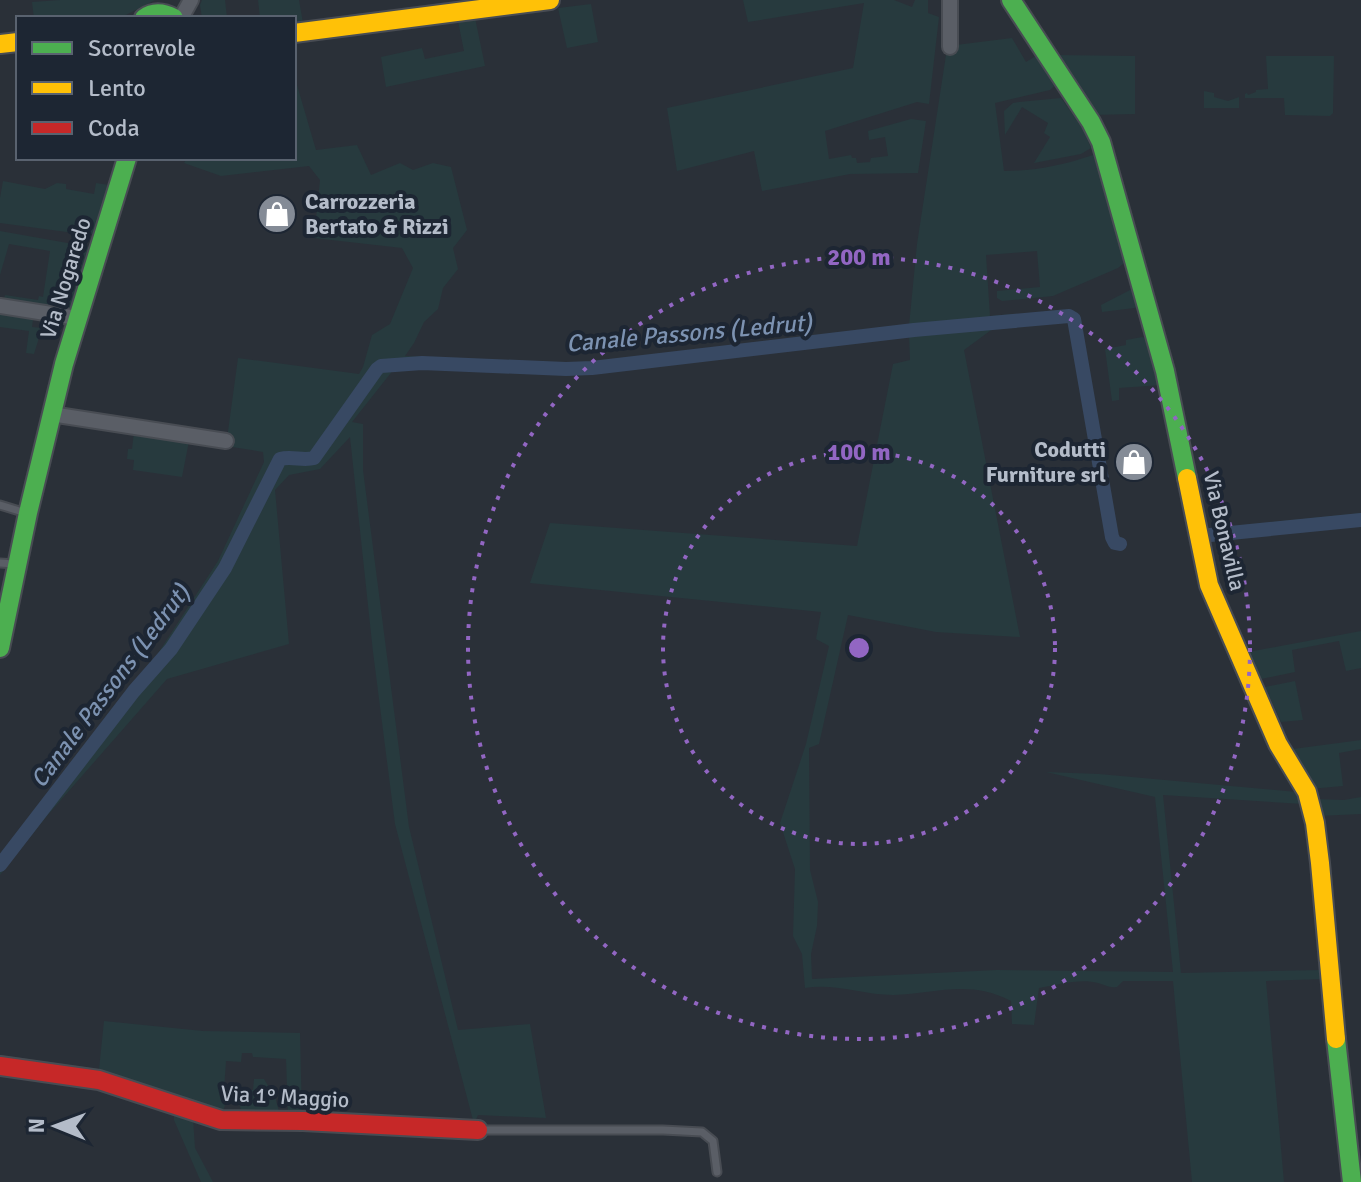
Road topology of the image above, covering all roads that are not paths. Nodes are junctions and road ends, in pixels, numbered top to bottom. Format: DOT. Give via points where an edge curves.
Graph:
graph roads {
  1 [pos="169,0"];
  2 [pos="550,0"];
  3 [pos="950,0"];
  4 [pos="1011,0"];
  5 [pos="512,2"];
  6 [pos="148,15"];
  7 [pos="171,16"];
  8 [pos="296,33"];
  9 [pos="950,47"];
  10 [pos="126,160"];
  11 [pos="0,306"];
  12 [pos="77,318"];
  13 [pos="51,414"];
  14 [pos="226,441"];
  15 [pos="0,505"];
  16 [pos="28,513"];
  17 [pos="9,563"];
  18 [pos="0,648"];
  19 [pos="0,1066"];
  20 [pos="478,1130"];
  21 [pos="717,1172"];
  22 [pos="1352,1182"];
  1 -- 6 [label="street"];
  2 -- 5 [label="street"];
  3 -- 9 [label="street"];
  4 -- 22 [label="street, Via Bonavilla" via="1101,142 1165,371 1209,585 1278,744 1307,792 1320,863"];
  5 -- 8 [label="street"];
  6 -- 7 [label="street"];
  10 -- 12 [label="street, Via Nogaredo"];
  11 -- 12 [label="street"];
  12 -- 13 [label="street, Via Nogaredo"];
  13 -- 14 [label="street"];
  13 -- 16 [label="street, Via Nogaredo"];
  15 -- 16 [label="lane"];
  16 -- 17 [label="street, Via Nogaredo"];
  17 -- 18 [label="street, Via Nogaredo"];
  19 -- 20 [label="street, Via 1° Maggio" via="99,1080 221,1120"];
  20 -- 21 [label="lane" via="702,1132 713,1141"];
}
